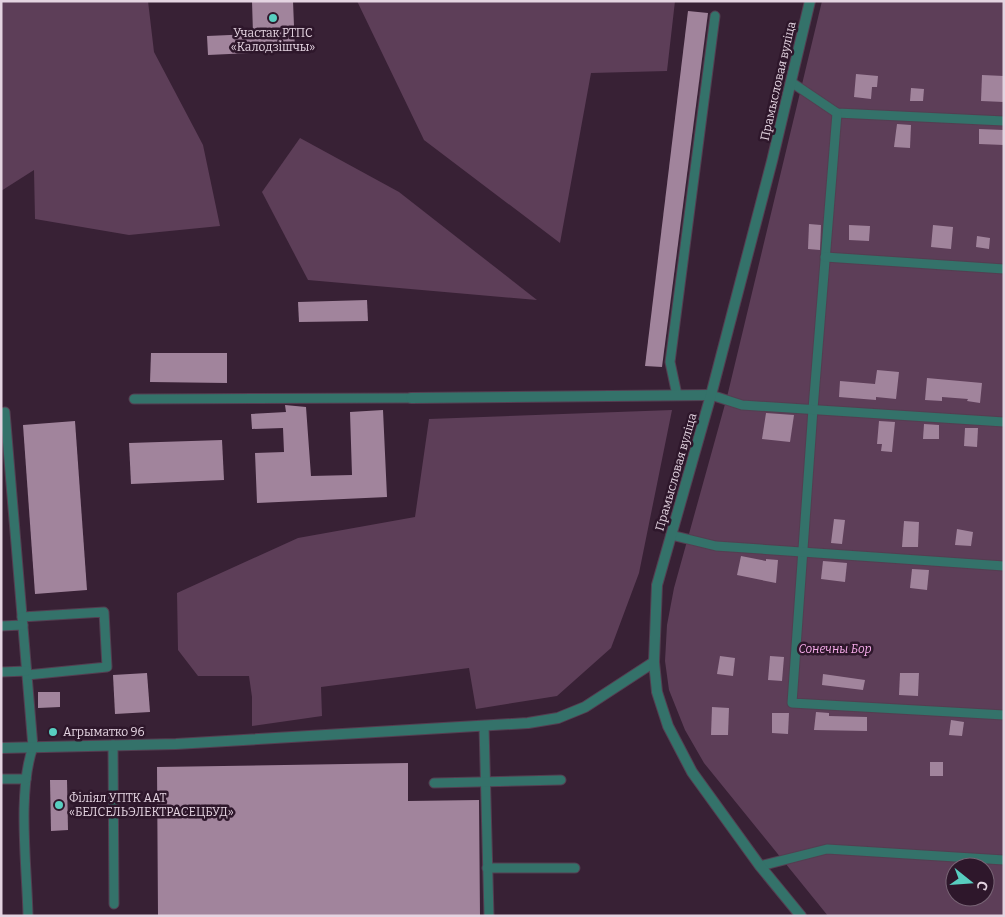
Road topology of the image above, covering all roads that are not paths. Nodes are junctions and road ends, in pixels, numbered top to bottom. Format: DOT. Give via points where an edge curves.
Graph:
graph roads {
  1 [pos="810,1"];
  2 [pos="715,16"];
  3 [pos="791,82"];
  4 [pos="837,113"];
  5 [pos="1004,121"];
  6 [pos="825,257"];
  7 [pos="1004,268"];
  8 [pos="677,395"];
  9 [pos="711,395"];
  10 [pos="411,398"];
  11 [pos="134,400"];
  12 [pos="813,409"];
  13 [pos="5,412"];
  14 [pos="1004,422"];
  15 [pos="5,466"];
  16 [pos="671,535"];
  17 [pos="803,552"];
  18 [pos="1004,566"];
  19 [pos="22,621"];
  20 [pos="1,626"];
  21 [pos="654,662"];
  22 [pos="1,672"];
  23 [pos="27,673"];
  24 [pos="1004,715"];
  25 [pos="484,726"];
  26 [pos="113,745"];
  27 [pos="33,747"];
  28 [pos="1,748"];
  29 [pos="1,779"];
  30 [pos="26,779"];
  31 [pos="561,780"];
  32 [pos="485,782"];
  33 [pos="434,783"];
  34 [pos="1004,860"];
  35 [pos="760,866"];
  36 [pos="487,868"];
  37 [pos="575,868"];
  38 [pos="114,904"];
  39 [pos="28,916"];
  40 [pos="489,916"];
  41 [pos="802,916"];
  1 -- 3 [label="street, Прамысловая вуліца"];
  2 -- 8 [label="lane" via="670,362"];
  3 -- 4 [label="lane"];
  3 -- 9 [label="street, Прамысловая вуліца"];
  4 -- 5 [label="lane"];
  4 -- 6 [label="lane"];
  6 -- 7 [label="lane"];
  6 -- 12 [label="lane"];
  8 -- 9 [label="street"];
  8 -- 10 [label="street"];
  9 -- 12 [label="lane" via="742,405"];
  9 -- 16 [label="street, Прамысловая вуліца"];
  10 -- 11 [label="lane"];
  12 -- 14 [label="lane"];
  12 -- 17 [label="lane"];
  13 -- 15 [label="lane"];
  15 -- 19 [label="lane"];
  16 -- 17 [label="lane" via="716,546"];
  16 -- 21 [label="street, Прамысловая вуліца" via="657,585"];
  17 -- 18 [label="lane"];
  17 -- 24 [label="lane" via="792,703"];
  19 -- 20 [label="lane"];
  19 -- 23 [label="lane"];
  19 -- 23 [label="lane" via="104,612 107,667"];
  21 -- 25 [label="street" via="585,708 558,718"];
  21 -- 35 [label="street, Прамысловая вуліца" via="656,692 668,726 692,772"];
  22 -- 23 [label="lane"];
  23 -- 27 [label="lane"];
  25 -- 26 [label="street" via="186,744"];
  25 -- 32 [label="lane"];
  26 -- 27 [label="street"];
  26 -- 38 [label="lane"];
  27 -- 28 [label="street"];
  27 -- 30 [label="lane"];
  29 -- 30 [label="lane"];
  30 -- 39 [label="lane"];
  31 -- 32 [label="lane"];
  32 -- 33 [label="lane"];
  32 -- 36 [label="lane"];
  34 -- 35 [label="lane" via="827,849"];
  35 -- 41 [label="street, Прамысловая вуліца"];
  36 -- 37 [label="lane"];
  36 -- 40 [label="lane"];
}
